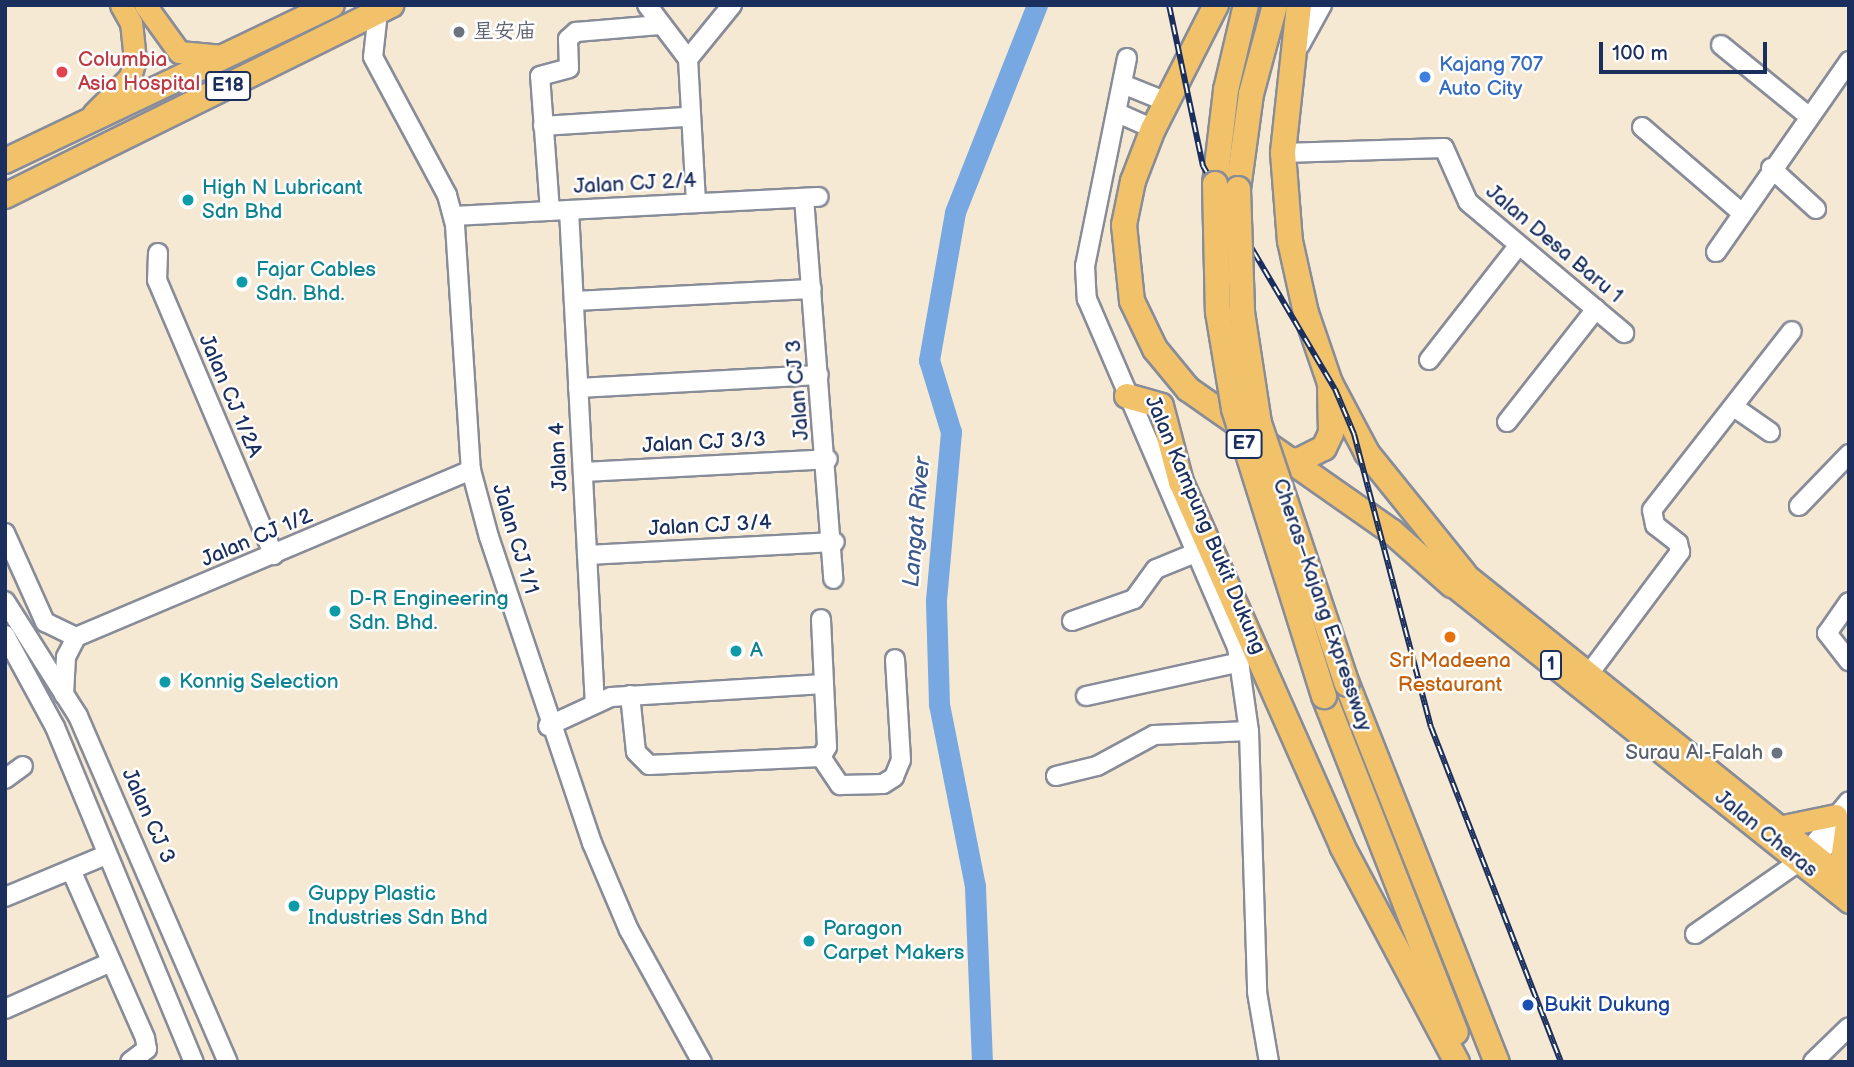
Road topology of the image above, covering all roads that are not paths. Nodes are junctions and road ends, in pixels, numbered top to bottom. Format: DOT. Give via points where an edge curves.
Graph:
graph roads {
  1 [pos="121,5"];
  2 [pos="145,5"];
  3 [pos="332,5"];
  4 [pos="647,5"];
  5 [pos="732,5"];
  6 [pos="1216,5"];
  7 [pos="1246,5"];
  8 [pos="1275,5"];
  9 [pos="1299,5"];
  10 [pos="1322,5"];
  11 [pos="384,8"];
  12 [pos="660,25"];
  13 [pos="164,38"];
  14 [pos="134,43"];
  15 [pos="1721,45"];
  16 [pos="229,56"];
  17 [pos="1127,58"];
  18 [pos="688,59"];
  19 [pos="1849,61"];
  20 [pos="1125,85"];
  21 [pos="1286,85"];
  22 [pos="1167,102"];
  23 [pos="1120,114"];
  24 [pos="1807,114"];
  25 [pos="688,117"];
  26 [pos="83,122"];
  27 [pos="543,126"];
  28 [pos="1642,127"];
  29 [pos="1153,129"];
  30 [pos="1283,153"];
  31 [pos="5,161"];
  32 [pos="1771,168"];
  33 [pos="1226,187"];
  34 [pos="5,196"];
  35 [pos="811,197"];
  36 [pos="696,203"];
  37 [pos="1816,209"];
  38 [pos="569,210"];
  39 [pos="550,211"];
  40 [pos="1742,213"];
  41 [pos="453,216"];
  42 [pos="1518,246"];
  43 [pos="1716,251"];
  44 [pos="158,253"];
  45 [pos="812,289"];
  46 [pos="574,301"];
  47 [pos="1596,309"];
  48 [pos="1792,331"];
  49 [pos="1624,333"];
  50 [pos="1429,360"];
  51 [pos="819,375"];
  52 [pos="1330,383"];
  53 [pos="578,388"];
  54 [pos="1127,396"];
  55 [pos="1734,407"];
  56 [pos="1507,422"];
  57 [pos="1770,432"];
  58 [pos="1367,453"];
  59 [pos="1849,454"];
  60 [pos="1281,458"];
  61 [pos="828,459"];
  62 [pos="471,470"];
  63 [pos="583,472"];
  64 [pos="1340,494"];
  65 [pos="1799,506"];
  66 [pos="5,533"];
  67 [pos="835,542"];
  68 [pos="1195,553"];
  69 [pos="274,555"];
  70 [pos="587,555"];
  71 [pos="833,579"];
  72 [pos="1458,579"];
  73 [pos="5,601"];
  74 [pos="1849,602"];
  75 [pos="821,619"];
  76 [pos="1072,621"];
  77 [pos="5,635"];
  78 [pos="67,635"];
  79 [pos="895,659"];
  80 [pos="1849,661"];
  81 [pos="1240,662"];
  82 [pos="1588,675"];
  83 [pos="824,684"];
  84 [pos="64,695"];
  85 [pos="631,695"];
  86 [pos="1086,696"];
  87 [pos="595,701"];
  88 [pos="548,726"];
  89 [pos="1249,731"];
  90 [pos="821,757"];
  91 [pos="23,766"];
  92 [pos="1056,776"];
  93 [pos="5,779"];
  94 [pos="1845,815"];
  95 [pos="1783,826"];
  96 [pos="1808,854"];
  97 [pos="106,855"];
  98 [pos="71,870"];
  99 [pos="1849,882"];
  100 [pos="5,897"];
  101 [pos="1849,902"];
  102 [pos="1695,934"];
  103 [pos="111,962"];
  104 [pos="5,1009"];
  105 [pos="1849,1027"];
  106 [pos="184,1040"];
  107 [pos="226,1061"];
  108 [pos="130,1062"];
  109 [pos="182,1062"];
  110 [pos="194,1062"];
  111 [pos="702,1062"];
  112 [pos="1269,1062"];
  113 [pos="1457,1062"];
  114 [pos="1468,1062"];
  115 [pos="1497,1062"];
  116 [pos="1813,1062"];
  1 -- 14 [label="main road"];
  2 -- 13 [label="main road"];
  3 -- 16 [label="highway, E18"];
  4 -- 12 [label="street"];
  5 -- 18 [label="street"];
  6 -- 22 [label="highway"];
  7 -- 33 [label="highway, Cheras–Kajang Expressway / E7" via="1226,90"];
  8 -- 33 [label="highway, Cheras–Kajang Expressway / E7"];
  9 -- 21 [label="highway"];
  10 -- 21 [label="street"];
  11 -- 34 [label="highway, E18"];
  11 -- 41 [label="street, Jalan CJ 1/1" via="371,46"];
  12 -- 18 [label="street"];
  12 -- 27 [label="street" via="576,32 568,39 569,68 540,76"];
  13 -- 14 [label="main road" via="152,45"];
  13 -- 16 [label="main road" via="190,57"];
  14 -- 26 [label="main road" via="130,77"];
  15 -- 24 [label="street"];
  16 -- 26 [label="highway, E18"];
  17 -- 20 [label="street, Jalan Kampung Bukit Dukung"];
  18 -- 25 [label="street"];
  19 -- 24 [label="street"];
  20 -- 22 [label="street"];
  20 -- 23 [label="street, Jalan Kampung Bukit Dukung"];
  21 -- 30 [label="highway"];
  22 -- 29 [label="highway"];
  23 -- 29 [label="street"];
  23 -- 54 [label="street, Jalan Kampung Bukit Dukung" via="1085,266 1087,299"];
  24 -- 32 [label="street"];
  25 -- 27 [label="street"];
  25 -- 36 [label="street"];
  26 -- 31 [label="highway, E18"];
  27 -- 39 [label="street"];
  28 -- 40 [label="street"];
  29 -- 60 [label="highway" via="1124,225 1132,301 1155,349 1188,389"];
  30 -- 42 [label="street, Jalan Desa Baru 1" via="1444,148 1468,202"];
  30 -- 52 [label="highway" via="1290,241"];
  32 -- 37 [label="street"];
  32 -- 40 [label="street"];
  33 -- 114 [label="highway, Cheras–Kajang Expressway / E7, bridge" via="1219,312 1234,409 1324,695"];
  33 -- 115 [label="highway, Cheras–Kajang Expressway / E7, bridge" via="1259,423 1347,684"];
  35 -- 36 [label="street, Jalan CJ 2/4"];
  35 -- 45 [label="street, Jalan CJ 3"];
  36 -- 38 [label="street, Jalan CJ 2/4"];
  38 -- 39 [label="street, Jalan CJ 2/4"];
  38 -- 46 [label="street, Jalan 4"];
  39 -- 41 [label="street, Jalan CJ 2/4"];
  40 -- 43 [label="street"];
  41 -- 62 [label="street, Jalan CJ 1/1"];
  42 -- 47 [label="street, Jalan Desa Baru 1"];
  42 -- 50 [label="street"];
  44 -- 69 [label="street, Jalan CJ 1/2A" via="157,279"];
  45 -- 46 [label="street"];
  45 -- 51 [label="street, Jalan CJ 3"];
  46 -- 53 [label="street, Jalan 4"];
  47 -- 49 [label="street, Jalan Desa Baru 1"];
  47 -- 56 [label="street"];
  48 -- 55 [label="street"];
  51 -- 53 [label="street"];
  51 -- 61 [label="street, Jalan CJ 3"];
  52 -- 58 [label="highway"];
  52 -- 60 [label="highway" via="1331,433 1324,448 1298,461"];
  53 -- 63 [label="street, Jalan 4"];
  54 -- 68 [label="street, Jalan Kampung Bukit Dukung"];
  54 -- 113 [label="highway" via="1161,407 1181,482 1342,846"];
  55 -- 57 [label="street"];
  55 -- 82 [label="street" via="1650,518 1680,552"];
  58 -- 64 [label="highway" via="1332,458 1329,468"];
  58 -- 72 [label="highway"];
  59 -- 65 [label="street"];
  60 -- 64 [label="highway"];
  61 -- 63 [label="street, Jalan CJ 3/3"];
  61 -- 67 [label="street, Jalan CJ 3"];
  62 -- 69 [label="street, Jalan CJ 1/2"];
  62 -- 88 [label="street, Jalan CJ 1/1"];
  63 -- 70 [label="street, Jalan 4"];
  64 -- 72 [label="highway"];
  66 -- 78 [label="street" via="45,622"];
  67 -- 70 [label="street, Jalan CJ 3/4"];
  67 -- 71 [label="street, Jalan CJ 3"];
  68 -- 76 [label="street" via="1156,569 1134,599"];
  68 -- 81 [label="street, Jalan Kampung Bukit Dukung"];
  69 -- 78 [label="street, Jalan CJ 1/2"];
  70 -- 87 [label="street, Jalan 4"];
  72 -- 82 [label="main road, Jalan Cheras / 1"];
  72 -- 96 [label="main road, Jalan Cheras / 1"];
  73 -- 84 [label="street, Jalan CJ 3"];
  74 -- 80 [label="street" via="1827,633"];
  75 -- 83 [label="street"];
  77 -- 97 [label="street" via="45,705"];
  78 -- 84 [label="street"];
  79 -- 90 [label="street" via="901,760 894,777 883,784 840,785"];
  81 -- 86 [label="street"];
  81 -- 89 [label="street, Jalan Kampung Bukit Dukung"];
  82 -- 95 [label="main road, Jalan Cheras / 1"];
  83 -- 85 [label="street"];
  83 -- 90 [label="street" via="827,747"];
  84 -- 107 [label="street, Jalan CJ 3"];
  85 -- 87 [label="street"];
  85 -- 90 [label="street" via="636,752 649,765"];
  87 -- 88 [label="street"];
  88 -- 111 [label="street, Jalan CJ 1/1" via="629,930"];
  89 -- 92 [label="street" via="1154,735 1097,766"];
  89 -- 112 [label="street, Jalan Kampung Bukit Dukung" via="1251,913"];
  91 -- 93 [label="street"];
  94 -- 95 [label="main road"];
  94 -- 96 [label="street"];
  94 -- 99 [label="main road" via="1841,858"];
  95 -- 96 [label="main road, Jalan Cheras / 1"];
  96 -- 99 [label="main road, Jalan Cheras / 1"];
  96 -- 101 [label="main road, Jalan Cheras / 1"];
  96 -- 102 [label="street"];
  97 -- 98 [label="street"];
  97 -- 106 [label="street"];
  98 -- 100 [label="street"];
  98 -- 103 [label="street"];
  103 -- 104 [label="street"];
  103 -- 108 [label="street" via="147,1049"];
  105 -- 116 [label="street"];
  106 -- 109 [label="street"];
  106 -- 110 [label="street"];
}
